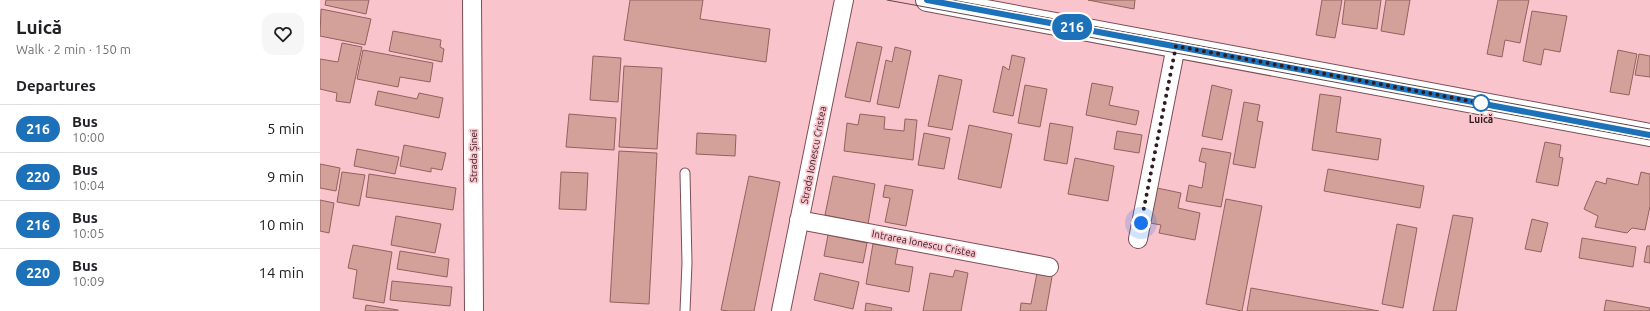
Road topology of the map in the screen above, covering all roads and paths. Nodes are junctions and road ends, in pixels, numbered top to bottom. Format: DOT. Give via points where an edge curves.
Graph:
graph roads {
  1 [pos="472,0"];
  2 [pos="844,0"];
  3 [pos="927,0"];
  4 [pos="1176,46"];
  5 [pos="1650,135"];
  6 [pos="685,173"];
  7 [pos="800,220"];
  8 [pos="1138,238"];
  9 [pos="1048,267"];
  10 [pos="474,311"];
  11 [pos="685,311"];
  12 [pos="781,311"];
  1 -- 10 [label="street, Strada Șinei"];
  2 -- 7 [label="street, Strada Ionescu Cristea"];
  3 -- 4 [label="main road"];
  4 -- 5 [label="main road"];
  4 -- 8 [label="street"];
  6 -- 11 [label="lane"];
  7 -- 9 [label="street, Intrarea Ionescu Cristea"];
  7 -- 12 [label="street, Strada Ionescu Cristea"];
}
